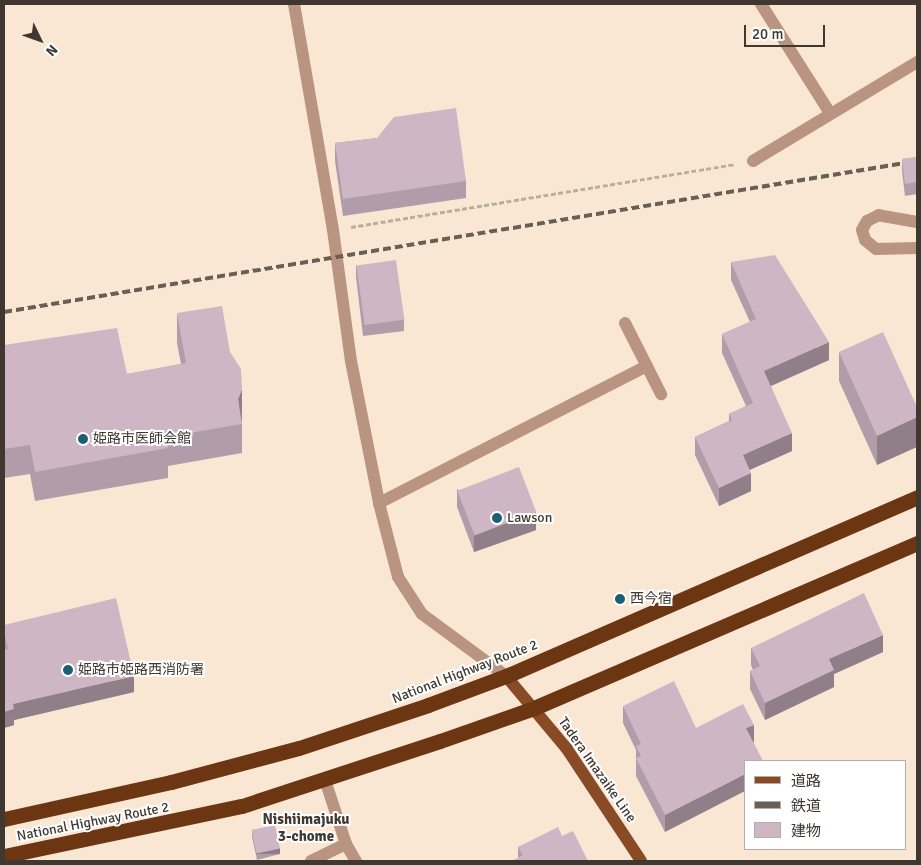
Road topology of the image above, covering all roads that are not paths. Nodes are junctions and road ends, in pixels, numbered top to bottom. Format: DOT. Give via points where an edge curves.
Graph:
graph roads {
  1 [pos="294,4"];
  2 [pos="761,4"];
  3 [pos="917,62"];
  4 [pos="830,113"];
  5 [pos="753,161"];
  6 [pos="917,222"];
  7 [pos="917,248"];
  8 [pos="625,323"];
  9 [pos="646,366"];
  10 [pos="661,394"];
  11 [pos="917,497"];
  12 [pos="379,503"];
  13 [pos="917,543"];
  14 [pos="506,676"];
  15 [pos="534,708"];
  16 [pos="325,780"];
  17 [pos="4,818"];
  18 [pos="346,844"];
  19 [pos="4,856"];
  20 [pos="310,861"];
  21 [pos="356,861"];
  22 [pos="641,861"];
  1 -- 12 [label="street" via="333,230 351,361"];
  2 -- 4 [label="street"];
  3 -- 4 [label="street"];
  4 -- 5 [label="street"];
  6 -- 7 [label="street" via="879,215 867,221 862,230 865,240 876,249"];
  8 -- 9 [label="street"];
  9 -- 10 [label="street"];
  9 -- 12 [label="street"];
  11 -- 14 [label="highway, National Highway Route 2"];
  12 -- 14 [label="street" via="398,577 422,614"];
  13 -- 15 [label="highway, National Highway Route 2"];
  14 -- 15 [label="main road, Tadera Imazaike Line"];
  14 -- 17 [label="highway, National Highway Route 2" via="299,748 171,782"];
  15 -- 16 [label="highway, National Highway Route 2"];
  15 -- 22 [label="main road, Tadera Imazaike Line" via="567,749"];
  16 -- 18 [label="street"];
  16 -- 19 [label="highway, National Highway Route 2" via="163,825"];
  18 -- 20 [label="street"];
  18 -- 21 [label="street"];
}
